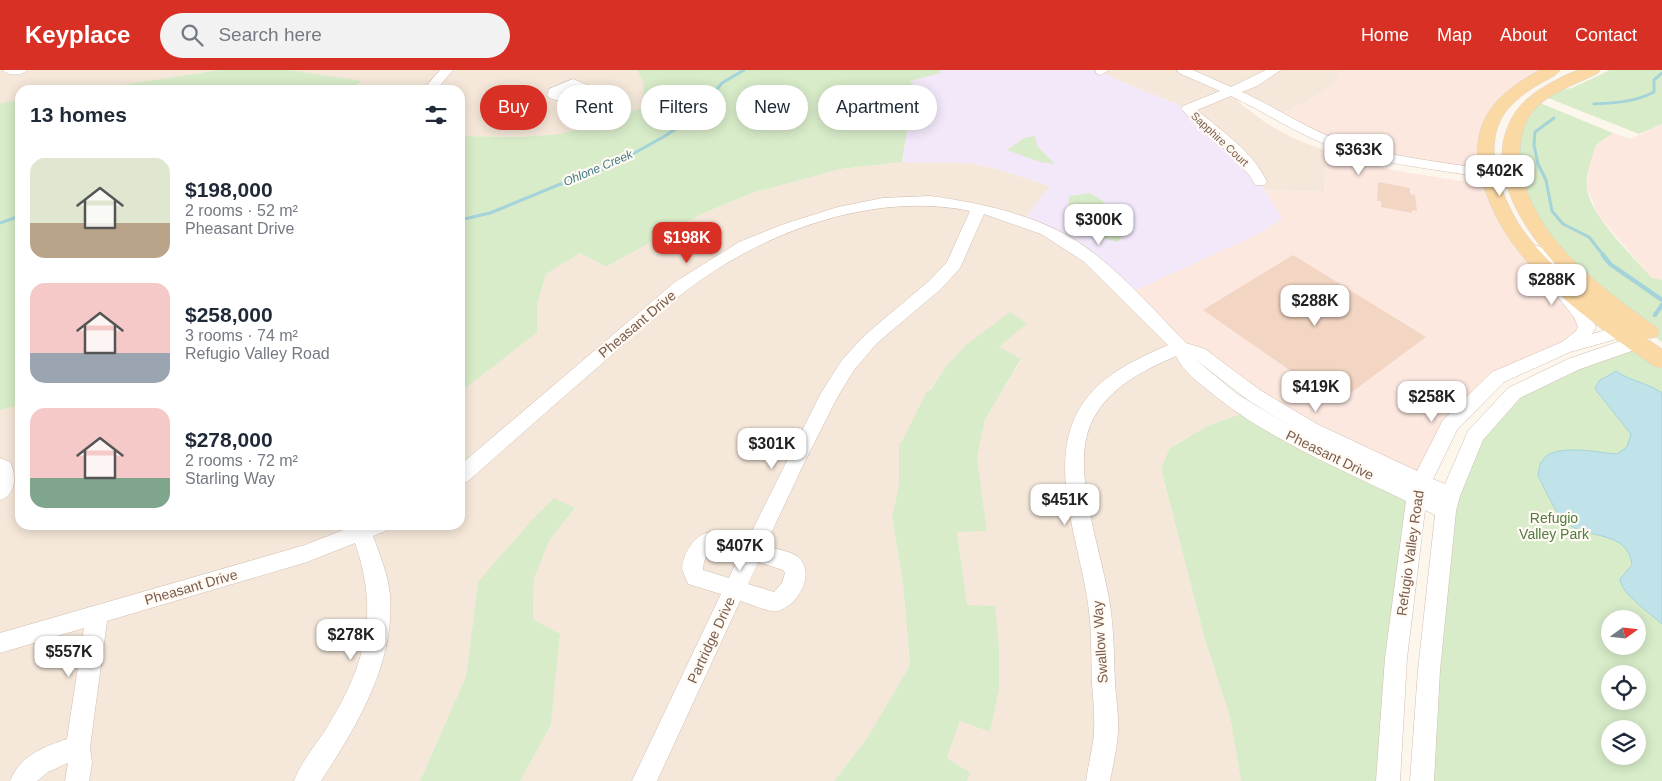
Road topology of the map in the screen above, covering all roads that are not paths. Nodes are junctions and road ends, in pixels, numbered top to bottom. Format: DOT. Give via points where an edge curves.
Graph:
graph roads {
  1 [pos="9,70"];
  2 [pos="21,70"];
  3 [pos="447,70"];
  4 [pos="1183,70"];
  5 [pos="1275,70"];
  6 [pos="1552,70"];
  7 [pos="1592,70"];
  8 [pos="434,85"];
  9 [pos="1231,92"];
  10 [pos="1488,179"];
  11 [pos="1260,182"];
  12 [pos="1516,185"];
  13 [pos="979,208"];
  14 [pos="1532,255"];
  15 [pos="1606,300"];
  16 [pos="1641,337"];
  17 [pos="1180,347"];
  18 [pos="1564,348"];
  19 [pos="1662,360"];
  20 [pos="0,466"];
  21 [pos="465,472"];
  22 [pos="1418,490"];
  23 [pos="0,492"];
  24 [pos="1448,503"];
  25 [pos="368,530"];
  26 [pos="371,530"];
  27 [pos="753,551"];
  28 [pos="735,590"];
  29 [pos="97,615"];
  30 [pos="0,643"];
  31 [pos="78,747"];
  32 [pos="22,781"];
  33 [pos="77,781"];
  34 [pos="306,781"];
  35 [pos="644,781"];
  36 [pos="1098,781"];
  37 [pos="1388,781"];
  38 [pos="1422,781"];
  1 -- 2 [label="street"];
  3 -- 8 [label="street"];
  4 -- 9 [label="street"];
  5 -- 9 [label="street"];
  6 -- 10 [label="main road" via="1508,98 1490,122 1485,143"];
  7 -- 12 [label="main road" via="1548,92 1524,110 1515,128 1511,147 1510,165"];
  9 -- 10 [label="street" via="1337,144 1396,159 1478,172"];
  9 -- 11 [label="street, Sapphire Court" via="1188,109 1248,164"];
  10 -- 12 [label="street"];
  10 -- 14 [label="main road" via="1501,209"];
  12 -- 15 [label="main road" via="1535,225 1561,259"];
  13 -- 17 [label="street, Pheasant Drive" via="1023,221 1089,257"];
  13 -- 21 [label="street, Pheasant Drive" via="930,201 883,203 789,227 745,246 681,286"];
  13 -- 27 [label="street, Partridge Drive" via="948,272 883,327 839,379 814,423"];
  14 -- 15 [label="street" via="1546,254 1580,286"];
  14 -- 16 [label="main road" via="1582,303"];
  14 -- 18 [label="street" via="1581,314 1587,327 1583,335"];
  15 -- 16 [label="main road"];
  16 -- 18 [label="street, Refugio Valley Road"];
  16 -- 19 [label="main road"];
  16 -- 24 [label="street" via="1514,393 1475,436"];
  17 -- 22 [label="street, Pheasant Drive" via="1189,366 1231,399 1281,431"];
  17 -- 36 [label="street, Swallow Way" via="1133,368 1111,383 1086,414 1076,438 1074,478 1100,611 1106,732"];
  18 -- 22 [label="street, Refugio Valley Road" via="1496,379 1450,424"];
  20 -- 23 [label="street" via="3,467 4,488"];
  22 -- 24 [label="street, Pheasant Drive"];
  22 -- 37 [label="street, Refugio Valley Road" via="1396,658"];
  24 -- 38 [label="street" via="1429,670"];
  25 -- 29 [label="street, Pheasant Drive" via="307,553"];
  26 -- 34 [label="street" via="379,594 375,647 356,701"];
  27 -- 28 [label="street, Partridge Drive"];
  27 -- 28 [label="street" via="709,541 702,546 692,565 696,577"];
  27 -- 28 [label="street" via="794,566 795,575 788,594 775,602"];
  28 -- 35 [label="street, Partridge Drive"];
  29 -- 30 [label="street, Pheasant Drive"];
  29 -- 31 [label="street"];
  31 -- 32 [label="street" via="34,766"];
  31 -- 33 [label="street"];
}
